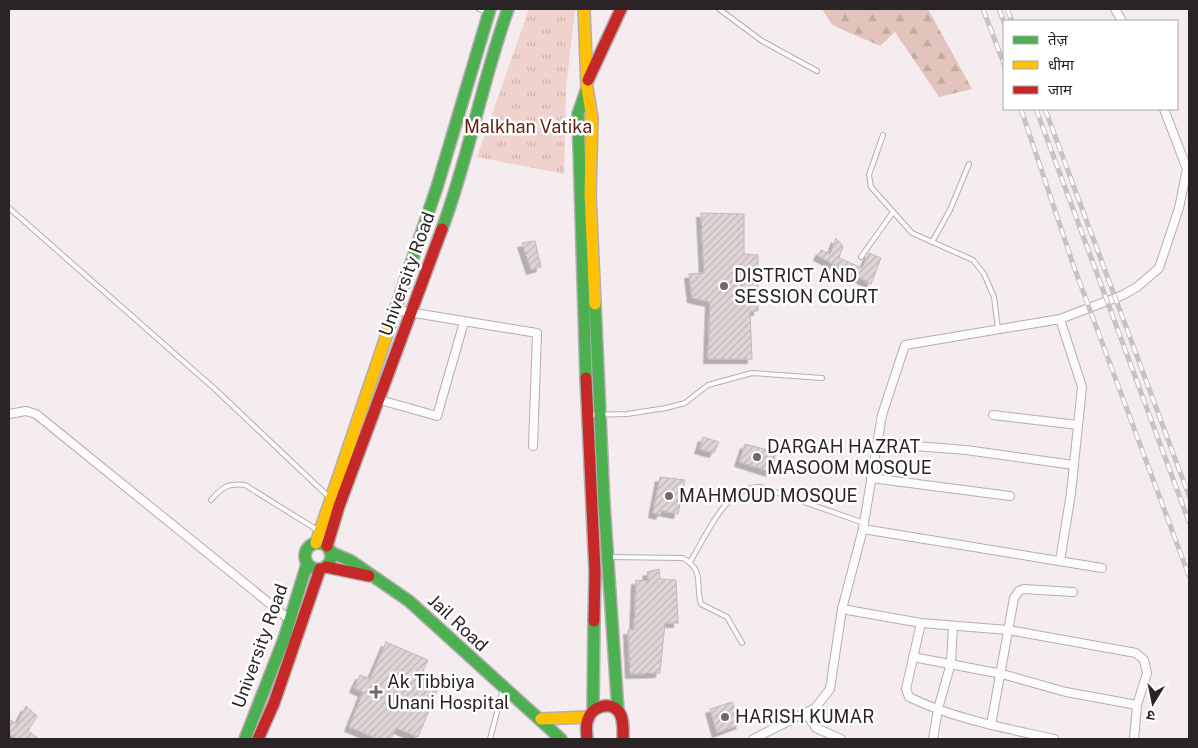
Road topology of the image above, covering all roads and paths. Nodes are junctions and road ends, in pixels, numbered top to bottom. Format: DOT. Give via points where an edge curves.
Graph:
graph roads {
  1 [pos="508,9"];
  2 [pos="584,9"];
  3 [pos="621,9"];
  4 [pos="719,9"];
  5 [pos="486,10"];
  6 [pos="817,70"];
  7 [pos="587,85"];
  8 [pos="1164,110"];
  9 [pos="883,135"];
  10 [pos="969,164"];
  11 [pos="1189,197"];
  12 [pos="9,208"];
  13 [pos="1179,208"];
  14 [pos="893,212"];
  15 [pos="932,242"];
  16 [pos="861,257"];
  17 [pos="396,310"];
  18 [pos="412,314"];
  19 [pos="1060,319"];
  20 [pos="464,322"];
  21 [pos="998,329"];
  22 [pos="822,378"];
  23 [pos="380,400"];
  24 [pos="9,414"];
  25 [pos="601,414"];
  26 [pos="587,415"];
  27 [pos="993,415"];
  28 [pos="1078,425"];
  29 [pos="878,443"];
  30 [pos="533,446"];
  31 [pos="1074,465"];
  32 [pos="872,478"];
  33 [pos="1010,496"];
  34 [pos="330,498"];
  35 [pos="211,500"];
  36 [pos="863,526"];
  37 [pos="319,532"];
  38 [pos="324,547"];
  39 [pos="609,557"];
  40 [pos="1060,561"];
  41 [pos="690,562"];
  42 [pos="307,564"];
  43 [pos="323,568"];
  44 [pos="1102,568"];
  45 [pos="371,576"];
  46 [pos="1073,592"];
  47 [pos="842,609"];
  48 [pos="290,620"];
  49 [pos="921,623"];
  50 [pos="953,626"];
  51 [pos="1008,630"];
  52 [pos="742,643"];
  53 [pos="914,657"];
  54 [pos="951,663"];
  55 [pos="1002,674"];
  56 [pos="503,689"];
  57 [pos="1137,705"];
  58 [pos="938,709"];
  59 [pos="618,711"];
  60 [pos="590,713"];
  61 [pos="806,713"];
  62 [pos="541,718"];
  63 [pos="991,724"];
  64 [pos="245,739"];
  65 [pos="258,739"];
  66 [pos="490,739"];
  67 [pos="561,739"];
  68 [pos="587,739"];
  69 [pos="623,739"];
  70 [pos="754,739"];
  71 [pos="842,739"];
  72 [pos="933,739"];
  73 [pos="1054,739"];
  74 [pos="1134,739"];
  1 -- 18 [label="main road, University Road" via="492,54 457,188"];
  2 -- 7 [label="main road"];
  3 -- 7 [label="main road"];
  4 -- 6 [label="lane" via="762,41"];
  5 -- 17 [label="main road, University Road" via="437,187"];
  7 -- 25 [label="main road" via="592,118 590,194"];
  7 -- 26 [label="main road" via="578,114 578,156"];
  8 -- 13 [label="street" via="1187,169"];
  9 -- 14 [label="lane" via="869,175 871,186"];
  10 -- 15 [label="lane" via="950,210"];
  11 -- 13 [label="street"];
  12 -- 34 [label="lane" via="216,390"];
  13 -- 19 [label="street" via="1159,268 1137,287"];
  14 -- 15 [label="lane" via="912,233"];
  14 -- 16 [label="lane"];
  15 -- 21 [label="lane" via="972,260 984,274 994,296"];
  17 -- 18 [label="street"];
  17 -- 34 [label="main road, University Road"];
  18 -- 20 [label="street"];
  18 -- 23 [label="main road, University Road"];
  19 -- 21 [label="street"];
  19 -- 28 [label="street" via="1082,387"];
  20 -- 23 [label="street" via="437,416"];
  20 -- 30 [label="street" via="537,333"];
  21 -- 29 [label="street" via="905,345 882,415"];
  22 -- 25 [label="lane" via="752,372 708,385 685,403 626,414"];
  23 -- 38 [label="main road, University Road"];
  24 -- 48 [label="street" via="26,411 36,414"];
  25 -- 26 [label="lane"];
  25 -- 39 [label="main road"];
  26 -- 60 [label="main road" via="595,572"];
  27 -- 28 [label="street"];
  28 -- 31 [label="street"];
  29 -- 31 [label="street" via="966,450"];
  29 -- 32 [label="street"];
  31 -- 40 [label="street"];
  32 -- 33 [label="street"];
  32 -- 36 [label="street"];
  34 -- 37 [label="main road, University Road"];
  35 -- 37 [label="lane" via="226,486 234,483 245,485"];
  36 -- 40 [label="street"];
  36 -- 41 [label="lane" via="761,487 744,488 729,498"];
  36 -- 47 [label="street"];
  37 -- 38 [label="main road, University Road"];
  38 -- 42 [label="main road" via="308,548"];
  38 -- 43 [label="main road" via="330,562"];
  38 -- 45 [label="main road, Jail Road"];
  39 -- 41 [label="lane" via="683,558"];
  39 -- 59 [label="main road"];
  40 -- 44 [label="street"];
  41 -- 52 [label="lane" via="698,575 701,604 727,617"];
  42 -- 43 [label="main road"];
  42 -- 48 [label="main road, University Road"];
  43 -- 45 [label="main road, Jail Road"];
  43 -- 65 [label="main road, University Road"];
  45 -- 56 [label="main road, Jail Road" via="409,602"];
  46 -- 51 [label="street" via="1019,591 1012,606"];
  47 -- 49 [label="street"];
  47 -- 61 [label="street" via="830,689 815,708"];
  48 -- 64 [label="main road, University Road"];
  49 -- 50 [label="street"];
  49 -- 53 [label="street"];
  50 -- 51 [label="street"];
  50 -- 54 [label="street"];
  51 -- 55 [label="street"];
  51 -- 57 [label="street" via="1136,653 1144,660 1146,673"];
  53 -- 54 [label="street"];
  53 -- 58 [label="street" via="906,689 909,697"];
  54 -- 55 [label="street"];
  54 -- 58 [label="street"];
  55 -- 57 [label="street" via="1066,692"];
  55 -- 63 [label="street"];
  56 -- 62 [label="main road, Jail Road"];
  56 -- 66 [label="lane"];
  57 -- 74 [label="street"];
  58 -- 63 [label="street"];
  58 -- 72 [label="street"];
  59 -- 60 [label="main road" via="611,706 601,706"];
  59 -- 69 [label="main road" via="622,719"];
  60 -- 62 [label="main road"];
  60 -- 68 [label="main road"];
  61 -- 70 [label="street"];
  61 -- 71 [label="street" via="816,728"];
  62 -- 67 [label="main road, Jail Road"];
  63 -- 73 [label="street"];
}
